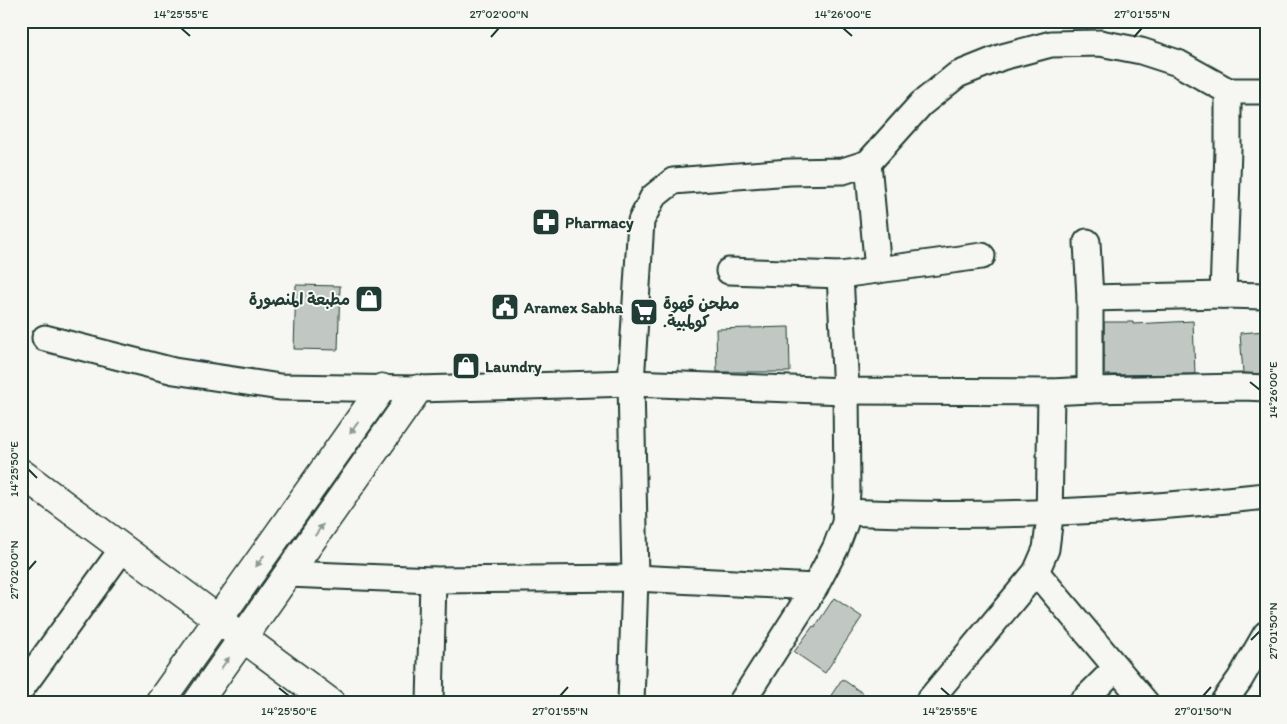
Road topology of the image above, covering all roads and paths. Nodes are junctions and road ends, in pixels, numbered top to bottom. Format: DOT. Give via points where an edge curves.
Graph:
graph roads {
  1 [pos="1228,91"];
  2 [pos="1266,91"];
  3 [pos="868,163"];
  4 [pos="1087,242"];
  5 [pos="982,256"];
  6 [pos="878,270"];
  7 [pos="729,271"];
  8 [pos="840,275"];
  9 [pos="1223,295"];
  10 [pos="1266,296"];
  11 [pos="1090,298"];
  12 [pos="45,338"];
  13 [pos="632,383"];
  14 [pos="382,388"];
  15 [pos="1266,388"];
  16 [pos="418,389"];
  17 [pos="1090,390"];
  18 [pos="846,391"];
  19 [pos="1051,392"];
  20 [pos="24,478"];
  21 [pos="1266,496"];
  22 [pos="846,512"];
  23 [pos="1050,512"];
  24 [pos="123,548"];
  25 [pos="1036,572"];
  26 [pos="288,574"];
  27 [pos="635,578"];
  28 [pos="433,580"];
  29 [pos="814,587"];
  30 [pos="218,620"];
  31 [pos="1266,634"];
  32 [pos="244,638"];
  33 [pos="1116,668"];
  34 [pos="21,689"];
  35 [pos="159,703"];
  36 [pos="197,703"];
  37 [pos="331,703"];
  38 [pos="430,703"];
  39 [pos="631,703"];
  40 [pos="741,703"];
  41 [pos="927,703"];
  42 [pos="1081,703"];
  43 [pos="1146,703"];
  44 [pos="1223,703"];
  1 -- 2 [label="street"];
  1 -- 3 [label="street" via="1178,64 1141,51 1100,42 1051,44 1002,57 958,75 921,104"];
  1 -- 9 [label="street"];
  3 -- 6 [label="street"];
  3 -- 13 [label="street" via="843,171 673,181 652,198 641,221"];
  4 -- 11 [label="street"];
  5 -- 6 [label="street"];
  6 -- 8 [label="street"];
  7 -- 8 [label="street"];
  8 -- 18 [label="street"];
  9 -- 10 [label="street"];
  9 -- 11 [label="street"];
  11 -- 17 [label="street"];
  12 -- 14 [label="street" via="225,380 280,387"];
  13 -- 16 [label="street"];
  13 -- 18 [label="street"];
  13 -- 27 [label="street"];
  14 -- 16 [label="street"];
  14 -- 30 [label="main road, one-way"];
  15 -- 17 [label="street"];
  26 -- 16 [label="main road, one-way"];
  17 -- 19 [label="street"];
  18 -- 19 [label="street"];
  18 -- 22 [label="street"];
  19 -- 23 [label="street"];
  20 -- 24 [label="main road"];
  21 -- 23 [label="street" via="1182,505"];
  22 -- 23 [label="street" via="942,516"];
  22 -- 29 [label="street" via="836,547"];
  23 -- 25 [label="street" via="1046,549"];
  24 -- 30 [label="main road"];
  24 -- 34 [label="street"];
  25 -- 33 [label="street"];
  25 -- 41 [label="street"];
  26 -- 28 [label="street"];
  26 -- 32 [label="main road"];
  27 -- 28 [label="street"];
  27 -- 29 [label="street"];
  27 -- 39 [label="street"];
  28 -- 38 [label="street"];
  29 -- 40 [label="street"];
  30 -- 32 [label="main road"];
  30 -- 35 [label="main road"];
  31 -- 44 [label="street"];
  36 -- 32 [label="main road, one-way"];
  32 -- 37 [label="main road"];
  33 -- 42 [label="street"];
  33 -- 43 [label="street"];
}
